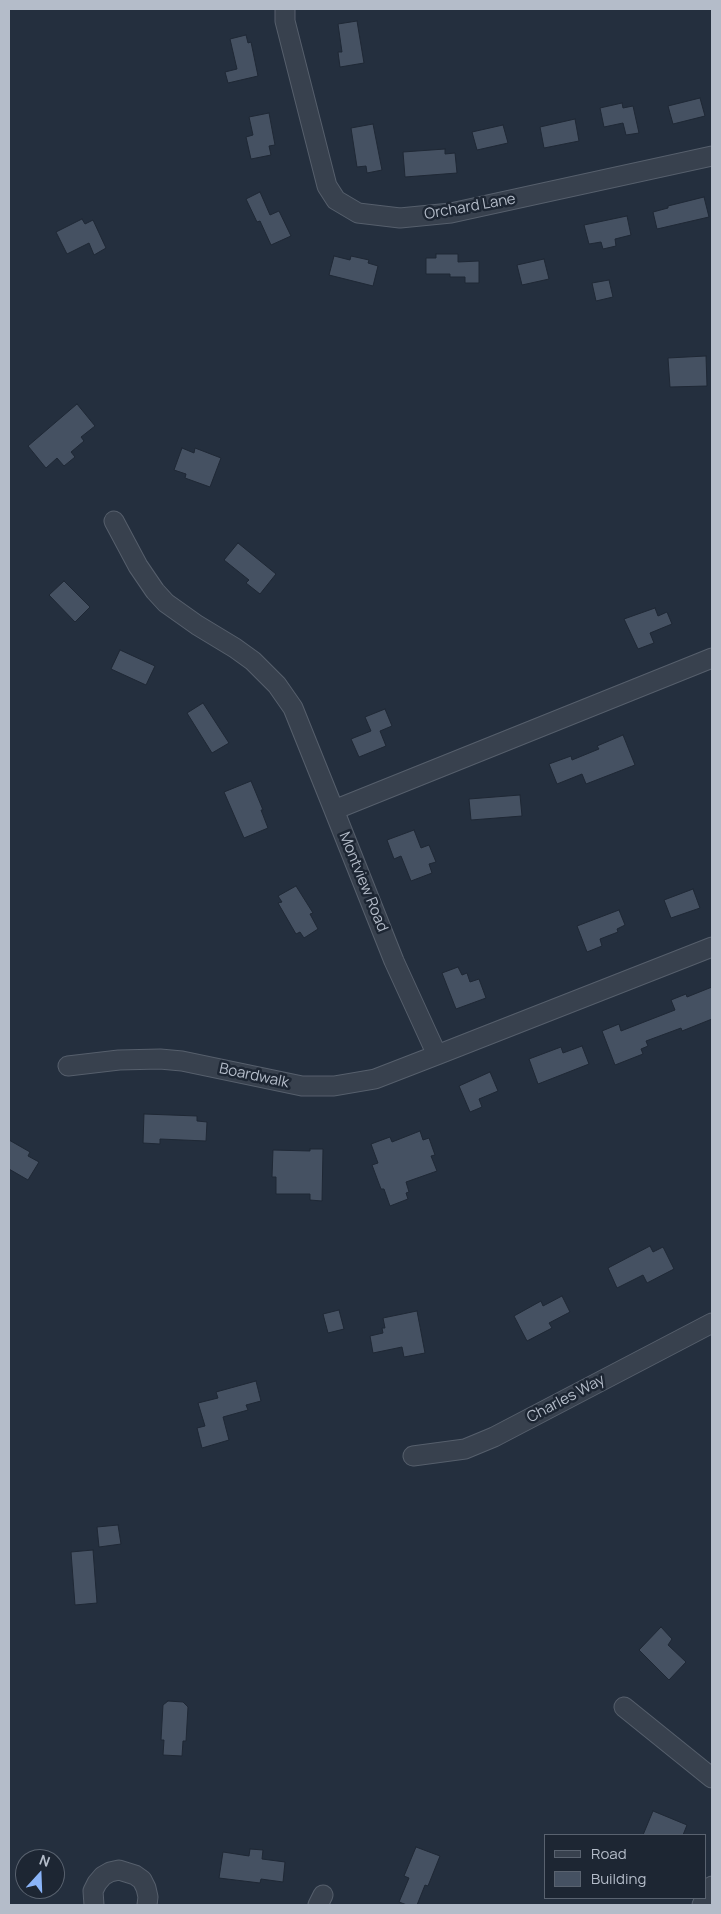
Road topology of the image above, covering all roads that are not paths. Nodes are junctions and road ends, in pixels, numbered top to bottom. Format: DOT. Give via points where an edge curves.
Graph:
graph roads {
  1 [pos="285,9"];
  2 [pos="712,156"];
  3 [pos="114,521"];
  4 [pos="712,658"];
  5 [pos="334,810"];
  6 [pos="712,947"];
  7 [pos="436,1055"];
  8 [pos="68,1066"];
  9 [pos="712,1323"];
  10 [pos="413,1456"];
  11 [pos="624,1708"];
  12 [pos="712,1778"];
  13 [pos="712,1886"];
  14 [pos="706,1897"];
  15 [pos="94,1905"];
  16 [pos="147,1905"];
  1 -- 2 [label="street, Orchard Lane" via="284,21 327,186 336,200 358,213 400,218 451,213"];
  3 -- 5 [label="street, Montview Road" via="142,572 166,602 247,657 278,685 293,708"];
  4 -- 5 [label="street"];
  5 -- 7 [label="street, Montview Road" via="394,961"];
  6 -- 7 [label="street"];
  7 -- 8 [label="street, Boardwalk" via="375,1079 334,1086 302,1086 160,1059"];
  9 -- 10 [label="street, Charles Way" via="494,1437 465,1449"];
  11 -- 12 [label="street"];
  13 -- 14 [label="street"];
  15 -- 16 [label="street" via="93,1891 97,1883 103,1876 119,1870 135,1874 142,1880 148,1896"];
}
